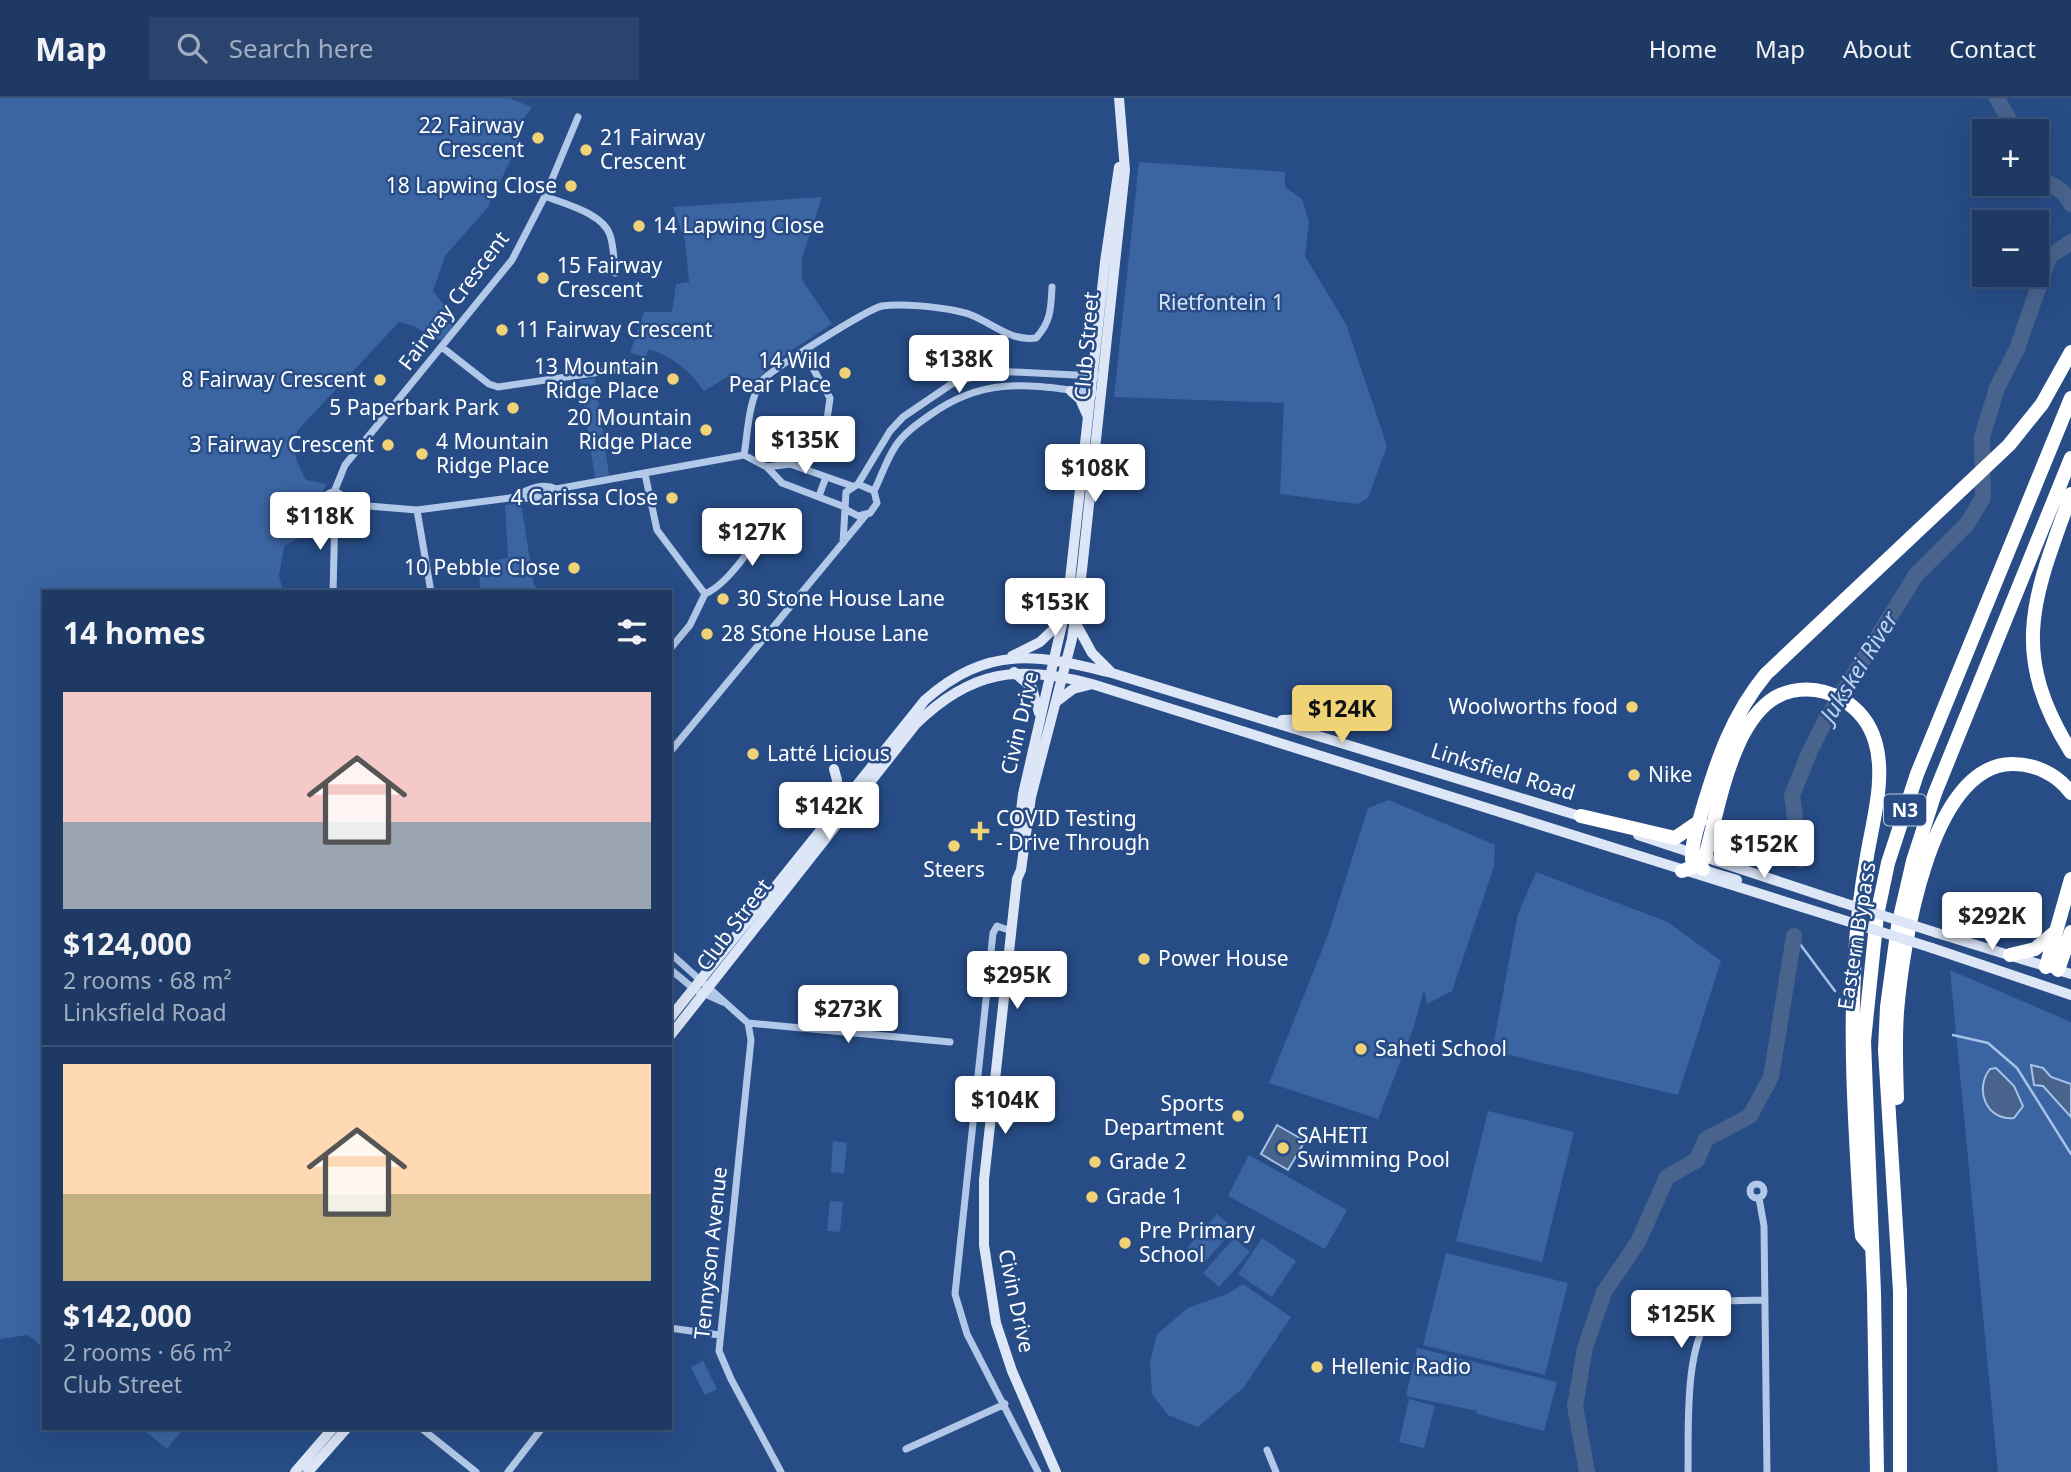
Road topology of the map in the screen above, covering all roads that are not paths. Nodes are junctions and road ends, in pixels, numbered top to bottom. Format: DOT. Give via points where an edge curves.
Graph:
graph roads {
  1 [pos="1119,98"];
  2 [pos="578,117"];
  3 [pos="545,196"];
  4 [pos="615,273"];
  5 [pos="1052,287"];
  6 [pos="443,348"];
  7 [pos="2071,352"];
  8 [pos="803,353"];
  9 [pos="642,366"];
  10 [pos="1098,376"];
  11 [pos="1071,391"];
  12 [pos="1091,392"];
  13 [pos="1103,394"];
  14 [pos="2071,398"];
  15 [pos="1088,419"];
  16 [pos="826,427"];
  17 [pos="744,455"];
  18 [pos="2071,458"];
  19 [pos="767,467"];
  20 [pos="645,474"];
  21 [pos="826,477"];
  22 [pos="855,485"];
  23 [pos="874,491"];
  24 [pos="334,492"];
  25 [pos="2071,494"];
  26 [pos="819,496"];
  27 [pos="344,504"];
  28 [pos="846,508"];
  29 [pos="416,510"];
  30 [pos="335,513"];
  31 [pos="771,513"];
  32 [pos="865,516"];
  33 [pos="843,543"];
  34 [pos="333,590"];
  35 [pos="432,590"];
  36 [pos="705,594"];
  37 [pos="1069,620"];
  38 [pos="672,647"];
  39 [pos="748,658"];
  40 [pos="1006,659"];
  41 [pos="1061,660"];
  42 [pos="1014,672"];
  43 [pos="1112,673"];
  44 [pos="1051,674"];
  45 [pos="1063,677"];
  46 [pos="1092,684"];
  47 [pos="1056,702"];
  48 [pos="930,703"];
  49 [pos="1321,710"];
  50 [pos="1040,720"];
  51 [pos="1272,720"];
  52 [pos="672,750"];
  53 [pos="2071,752"];
  54 [pos="672,757"];
  55 [pos="834,769"];
  56 [pos="2071,793"];
  57 [pos="835,810"];
  58 [pos="1581,816"];
  59 [pos="1700,821"];
  60 [pos="1700,862"];
  61 [pos="1682,871"];
  62 [pos="1017,879"];
  63 [pos="2071,879"];
  64 [pos="1808,909"];
  65 [pos="1011,931"];
  66 [pos="2056,931"];
  67 [pos="2070,935"];
  68 [pos="672,955"];
  69 [pos="2010,955"];
  70 [pos="2071,958"];
  71 [pos="2058,970"];
  72 [pos="672,971"];
  73 [pos="2042,985"];
  74 [pos="702,988"];
  75 [pos="2053,989"];
  76 [pos="2071,995"];
  77 [pos="672,1016"];
  78 [pos="748,1023"];
  79 [pos="672,1033"];
  80 [pos="950,1042"];
  81 [pos="1891,1167"];
  82 [pos="1759,1198"];
  83 [pos="1873,1249"];
  84 [pos="1763,1300"];
  85 [pos="672,1328"];
  86 [pos="719,1335"];
  87 [pos="1005,1405"];
  88 [pos="331,1430"];
  89 [pos="344,1430"];
  90 [pos="424,1430"];
  91 [pos="540,1430"];
  92 [pos="906,1449"];
  93 [pos="1267,1450"];
  94 [pos="295,1472"];
  95 [pos="308,1472"];
  96 [pos="476,1472"];
  97 [pos="508,1472"];
  98 [pos="781,1472"];
  99 [pos="1038,1472"];
  100 [pos="1056,1472"];
  101 [pos="1276,1472"];
  102 [pos="1688,1472"];
  103 [pos="1767,1472"];
  104 [pos="1877,1472"];
  105 [pos="1900,1472"];
  1 -- 10 [label="main road, Club Street" via="1125,170"];
  2 -- 3 [label="street, Fairway Crescent"];
  3 -- 4 [label="street" via="606,226"];
  3 -- 6 [label="street, Fairway Crescent" via="512,260"];
  5 -- 8 [label="street" via="1047,327 1036,338 1010,336 981,317 957,311 882,306 849,321"];
  6 -- 9 [label="street" via="498,387"];
  6 -- 24 [label="street, Fairway Crescent" via="345,466"];
  7 -- 59 [label="highway" via="2042,404 1998,456 1749,695 1727,734"];
  8 -- 16 [label="street" via="830,398"];
  8 -- 17 [label="street" via="778,366 760,384"];
  10 -- 12 [label="main road, Club Street"];
  10 -- 13 [label="main road, Club Street"];
  10 -- 22 [label="street" via="994,371 953,383 890,430"];
  11 -- 12 [label="street"];
  11 -- 15 [label="main road" via="1080,399"];
  11 -- 23 [label="street" via="997,386 957,397 900,440"];
  12 -- 13 [label="street"];
  12 -- 15 [label="main road, Club Street"];
  13 -- 37 [label="main road, Club Street"];
  14 -- 83 [label="highway, Eastern Bypass / N3" via="1917,774 1885,875 1871,952 1864,1041"];
  15 -- 37 [label="main road, Club Street"];
  17 -- 19 [label="street"];
  17 -- 20 [label="street"];
  18 -- 81 [label="highway, Eastern Bypass / N3" via="1948,757 1913,861 1887,1007"];
  19 -- 21 [label="street" via="790,464"];
  19 -- 26 [label="street" via="782,483"];
  20 -- 29 [label="street" via="555,489 547,485 517,496"];
  20 -- 36 [label="street" via="661,539"];
  21 -- 22 [label="street"];
  21 -- 26 [label="street"];
  22 -- 23 [label="street"];
  22 -- 28 [label="street" via="844,499"];
  23 -- 32 [label="street" via="877,503"];
  24 -- 27 [label="street" via="343,497"];
  24 -- 30 [label="street" via="323,502"];
  25 -- 53 [label="highway" via="2036,597 2032,642 2043,702"];
  26 -- 28 [label="street"];
  27 -- 29 [label="street"];
  27 -- 30 [label="street"];
  28 -- 32 [label="street"];
  28 -- 33 [label="street"];
  29 -- 35 [label="street"];
  30 -- 34 [label="street"];
  31 -- 36 [label="street" via="759,536 720,585"];
  32 -- 33 [label="street"];
  33 -- 39 [label="street"];
  36 -- 38 [label="street" via="690,625"];
  37 -- 40 [label="main road"];
  37 -- 41 [label="main road, Club Street"];
  37 -- 43 [label="main road"];
  39 -- 52 [label="street"];
  39 -- 54 [label="street"];
  40 -- 41 [label="main road, Linksfield Road"];
  40 -- 48 [label="main road, Linksfield Road" via="964,671"];
  41 -- 43 [label="main road, Linksfield Road"];
  41 -- 44 [label="main road, Civin Drive"];
  41 -- 45 [label="main road, Civin Drive"];
  42 -- 44 [label="main road, Linksfield Road"];
  42 -- 48 [label="main road, Linksfield Road" via="968,685"];
  42 -- 50 [label="main road" via="1032,688"];
  43 -- 51 [label="main road, Linksfield Road"];
  44 -- 45 [label="main road, Linksfield Road"];
  44 -- 50 [label="main road, Civin Drive"];
  45 -- 46 [label="main road, Linksfield Road"];
  45 -- 47 [label="main road, Civin Drive"];
  46 -- 47 [label="main road"];
  46 -- 61 [label="main road, Linksfield Road"];
  47 -- 62 [label="main road, Civin Drive" via="1031,797"];
  48 -- 57 [label="main road, Club Street"];
  48 -- 74 [label="main road, Club Street"];
  49 -- 51 [label="main road" via="1308,719"];
  50 -- 62 [label="main road, Civin Drive" via="1021,806"];
  51 -- 58 [label="main road, Linksfield Road"];
  55 -- 57 [label="main road"];
  56 -- 81 [label="highway" via="2039,768 2000,765 1969,782 1949,810 1919,889 1904,965 1896,1049 1898,1143"];
  57 -- 74 [label="main road, Club Street"];
  58 -- 59 [label="highway" via="1675,838"];
  58 -- 60 [label="main road, Linksfield Road"];
  59 -- 60 [label="highway"];
  60 -- 61 [label="highway"];
  60 -- 64 [label="main road"];
  60 -- 69 [label="main road, Linksfield Road, bridge"];
  60 -- 83 [label="highway" via="1750,720 1784,693 1824,692 1847,703 1869,727 1878,763 1853,994 1861,1227"];
  61 -- 64 [label="main road, Linksfield Road"];
  62 -- 65 [label="main road, Civin Drive"];
  63 -- 66 [label="highway"];
  64 -- 73 [label="main road, Linksfield Road, bridge"];
  65 -- 87 [label="street" via="998,926 993,933 955,1284 967,1334"];
  65 -- 100 [label="main road, Civin Drive" via="984,1180 984,1245 1004,1347"];
  66 -- 69 [label="highway" via="2041,946"];
  66 -- 71 [label="highway"];
  67 -- 70 [label="highway"];
  67 -- 71 [label="highway"];
  68 -- 74 [label="street"];
  69 -- 71 [label="main road, Linksfield Road"];
  71 -- 73 [label="main road"];
  71 -- 75 [label="main road"];
  72 -- 74 [label="street"];
  73 -- 75 [label="main road, Linksfield Road"];
  74 -- 77 [label="main road, Club Street"];
  74 -- 78 [label="street"];
  74 -- 79 [label="main road, Club Street"];
  75 -- 76 [label="main road, Linksfield Road"];
  78 -- 80 [label="street"];
  78 -- 86 [label="street, Tennyson Avenue" via="751,1040"];
  81 -- 105 [label="highway, Eastern Bypass / N3" via="1900,1291"];
  82 -- 84 [label="street" via="1764,1226"];
  83 -- 104 [label="highway, Eastern Bypass / N3"];
  84 -- 102 [label="street" via="1723,1301 1699,1335"];
  84 -- 103 [label="street"];
  85 -- 86 [label="street"];
  86 -- 98 [label="street, Tennyson Avenue" via="722,1360"];
  87 -- 92 [label="street"];
  87 -- 99 [label="street"];
  88 -- 94 [label="main road"];
  89 -- 95 [label="main road"];
  90 -- 96 [label="street"];
  91 -- 97 [label="street"];
  93 -- 101 [label="street"];
}
